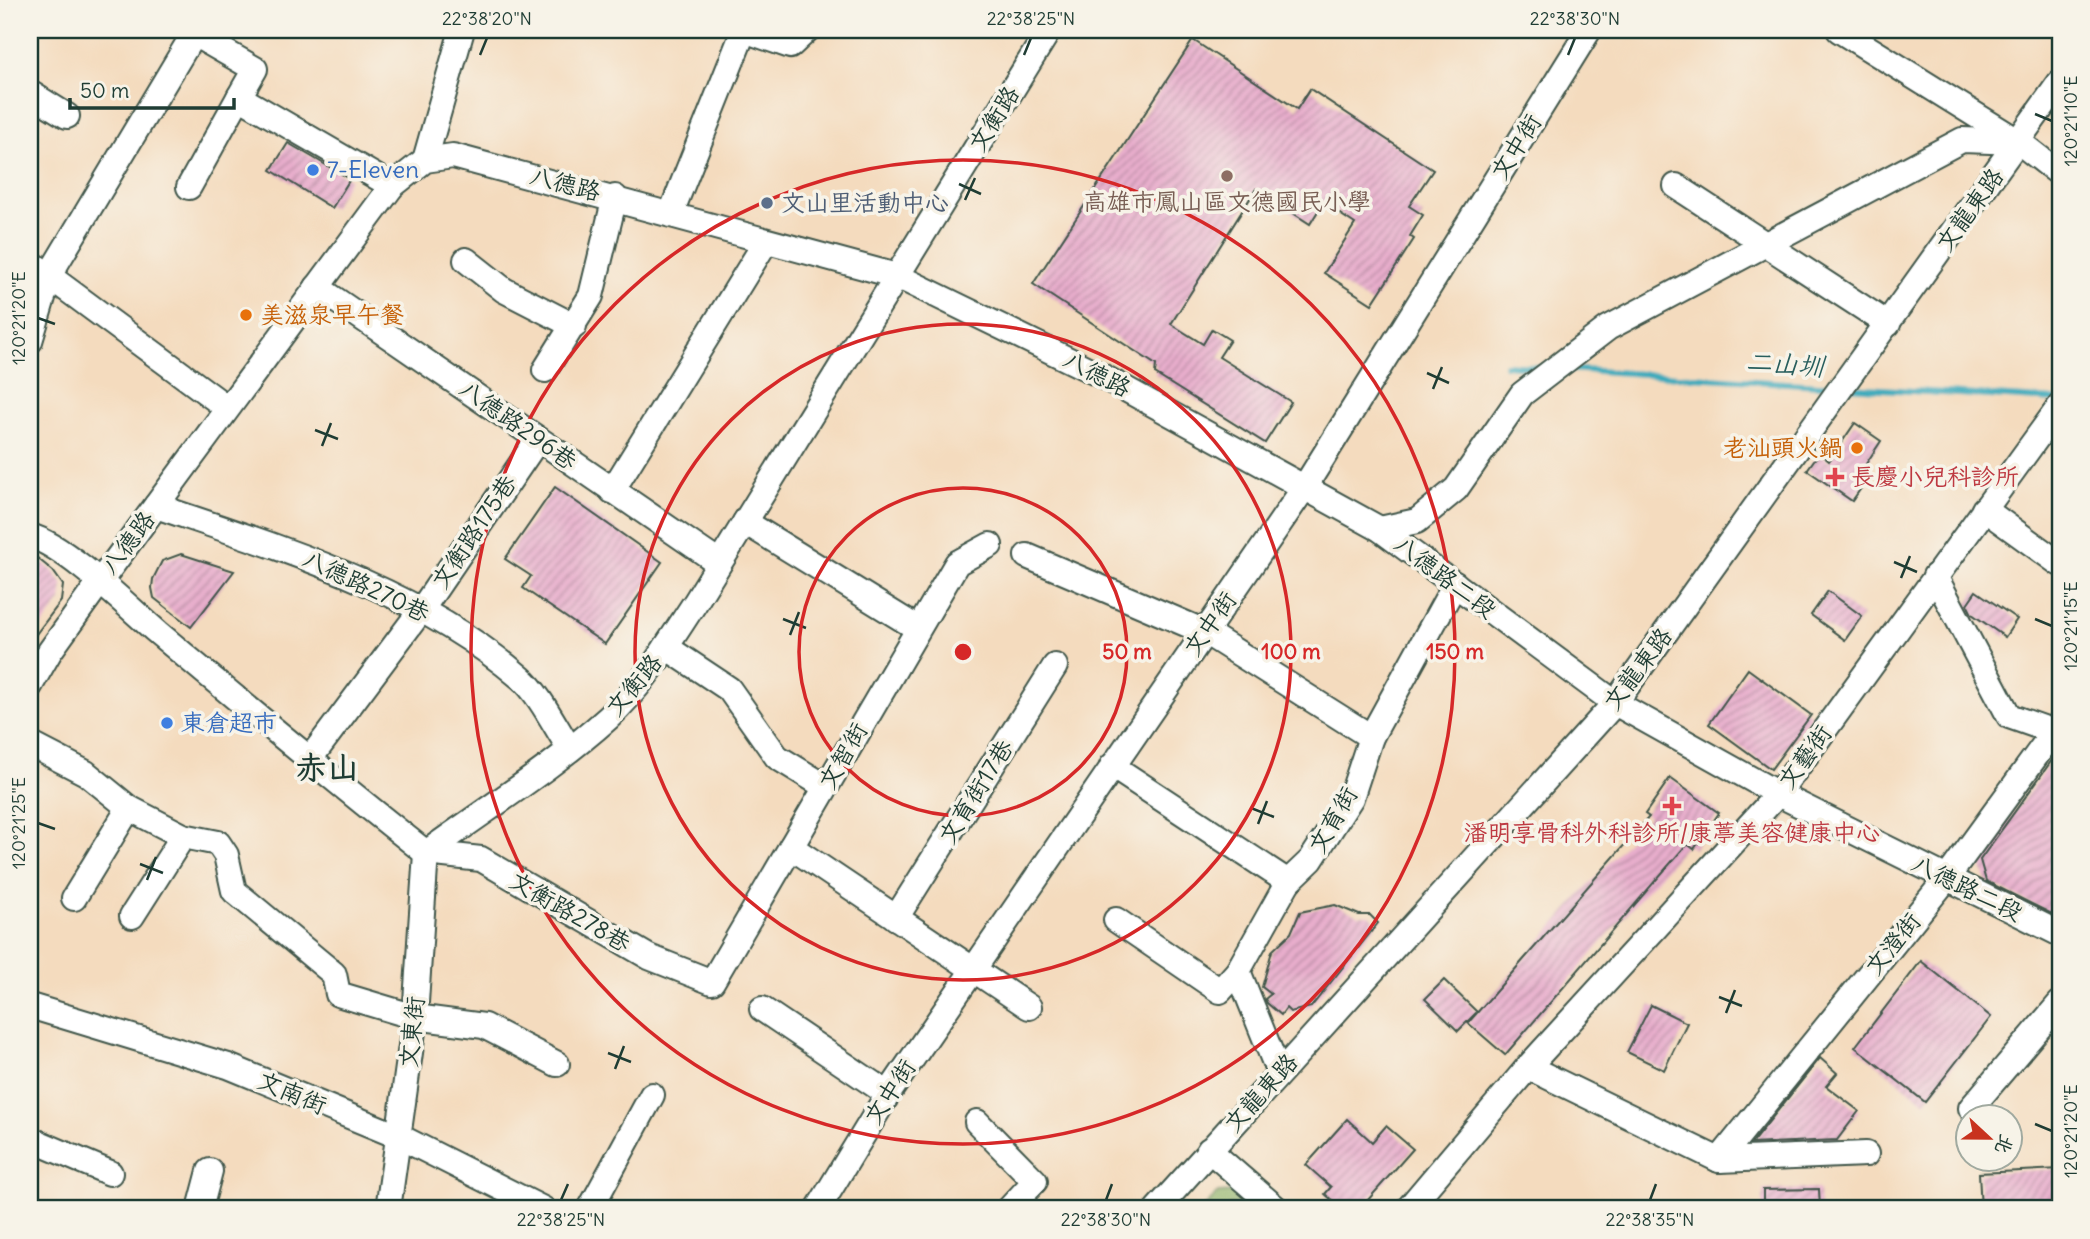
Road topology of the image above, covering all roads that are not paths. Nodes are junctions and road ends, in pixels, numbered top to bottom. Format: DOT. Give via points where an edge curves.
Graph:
graph roads {
  1 [pos="462,30"];
  2 [pos="744,30"];
  3 [pos="807,30"];
  4 [pos="1049,30"];
  5 [pos="1589,30"];
  6 [pos="1839,30"];
  7 [pos="193,31"];
  8 [pos="2060,82"];
  9 [pos="30,93"];
  10 [pos="239,97"];
  11 [pos="67,116"];
  12 [pos="2019,142"];
  13 [pos="425,160"];
  14 [pos="2060,174"];
  15 [pos="392,186"];
  16 [pos="189,187"];
  17 [pos="1676,187"];
  18 [pos="615,197"];
  19 [pos="671,213"];
  20 [pos="765,243"];
  21 [pos="1765,244"];
  22 [pos="466,260"];
  23 [pos="40,268"];
  24 [pos="897,276"];
  25 [pos="317,287"];
  26 [pos="1888,324"];
  27 [pos="573,326"];
  28 [pos="30,341"];
  29 [pos="545,370"];
  30 [pos="2060,406"];
  31 [pos="226,407"];
  32 [pos="538,439"];
  33 [pos="1304,488"];
  34 [pos="612,491"];
  35 [pos="156,506"];
  36 [pos="1984,509"];
  37 [pos="745,522"];
  38 [pos="1380,529"];
  39 [pos="30,536"];
  40 [pos="990,545"];
  41 [pos="1027,556"];
  42 [pos="719,563"];
  43 [pos="2060,564"];
  44 [pos="1935,576"];
  45 [pos="99,583"];
  46 [pos="1455,584"];
  47 [pos="422,609"];
  48 [pos="917,628"];
  49 [pos="1205,632"];
  50 [pos="666,647"];
  51 [pos="1055,666"];
  52 [pos="30,686"];
  53 [pos="1615,703"];
  54 [pos="2058,729"];
  55 [pos="1371,737"];
  56 [pos="30,744"];
  57 [pos="570,748"];
  58 [pos="309,760"];
  59 [pos="1112,766"];
  60 [pos="826,787"];
  61 [pos="1778,794"];
  62 [pos="129,808"];
  63 [pos="183,836"];
  64 [pos="791,847"];
  65 [pos="426,853"];
  66 [pos="1947,878"];
  67 [pos="1288,882"];
  68 [pos="74,898"];
  69 [pos="132,916"];
  70 [pos="896,918"];
  71 [pos="1116,920"];
  72 [pos="2060,934"];
  73 [pos="972,970"];
  74 [pos="1238,971"];
  75 [pos="712,982"];
  76 [pos="2060,1003"];
  77 [pos="30,1006"];
  78 [pos="1029,1007"];
  79 [pos="762,1009"];
  80 [pos="415,1017"];
  81 [pos="557,1063"];
  82 [pos="1528,1067"];
  83 [pos="1279,1073"];
  84 [pos="888,1094"];
  85 [pos="652,1095"];
  86 [pos="1976,1102"];
  87 [pos="977,1122"];
  88 [pos="400,1137"];
  89 [pos="30,1139"];
  90 [pos="1209,1150"];
  91 [pos="1866,1154"];
  92 [pos="1719,1160"];
  93 [pos="210,1171"];
  94 [pos="110,1173"];
  95 [pos="200,1209"];
  96 [pos="388,1209"];
  97 [pos="543,1209"];
  98 [pos="590,1209"];
  99 [pos="818,1209"];
  100 [pos="1009,1209"];
  101 [pos="1157,1209"];
  102 [pos="1277,1209"];
  103 [pos="1408,1209"];
  1 -- 13 [label="street"];
  2 -- 3 [label="street" via="790,46"];
  2 -- 19 [label="street"];
  4 -- 24 [label="street, 文衡路"];
  5 -- 33 [label="street, 文中街"];
  6 -- 12 [label="street"];
  7 -- 10 [label="street" via="255,69"];
  7 -- 23 [label="street"];
  8 -- 12 [label="street, 文龍東路"];
  9 -- 11 [label="street"];
  10 -- 15 [label="street"];
  10 -- 16 [label="street"];
  12 -- 14 [label="street"];
  12 -- 21 [label="street" via="1962,140"];
  12 -- 26 [label="street, 文龍東路"];
  13 -- 15 [label="street, 八德路"];
  13 -- 18 [label="street, 八德路" via="453,156"];
  15 -- 25 [label="street, 八德路"];
  17 -- 21 [label="street"];
  18 -- 19 [label="street, 八德路"];
  18 -- 27 [label="street" via="591,296"];
  19 -- 20 [label="street, 八德路"];
  20 -- 24 [label="street, 八德路"];
  20 -- 34 [label="street"];
  21 -- 26 [label="street"];
  21 -- 38 [label="street" via="1608,328 1522,394 1456,489 1417,521"];
  22 -- 27 [label="street" via="504,290"];
  23 -- 28 [label="street"];
  23 -- 31 [label="street"];
  24 -- 33 [label="street, 八德路" via="1100,374"];
  24 -- 37 [label="street, 文衡路"];
  25 -- 31 [label="street, 八德路"];
  25 -- 32 [label="street, 八德路296巷"];
  26 -- 53 [label="street, 文龍東路"];
  27 -- 29 [label="street"];
  30 -- 36 [label="street, 文藝街"];
  31 -- 35 [label="street, 八德路"];
  32 -- 34 [label="street, 八德路296巷"];
  32 -- 47 [label="street, 文衡路175巷"];
  33 -- 38 [label="street, 八德路二段"];
  33 -- 49 [label="street, 文中街"];
  34 -- 42 [label="street, 八德路296巷"];
  35 -- 45 [label="street, 八德路"];
  35 -- 47 [label="street, 八德路270巷" via="295,554"];
  36 -- 43 [label="street"];
  36 -- 44 [label="street, 文藝街"];
  37 -- 42 [label="street, 文衡路"];
  37 -- 48 [label="street"];
  38 -- 46 [label="street, 八德路二段"];
  39 -- 45 [label="street" via="52,546"];
  40 -- 48 [label="street, 文智街" via="957,563"];
  41 -- 49 [label="street"];
  42 -- 50 [label="street, 文衡路"];
  44 -- 54 [label="street" via="2009,716"];
  44 -- 61 [label="street, 文藝街"];
  45 -- 52 [label="street, 八德路"];
  45 -- 58 [label="street"];
  46 -- 53 [label="street, 八德路二段"];
  46 -- 55 [label="street, 文育街"];
  47 -- 57 [label="street, 八德路270巷" via="523,680"];
  47 -- 58 [label="street, 文衡路175巷"];
  48 -- 60 [label="street, 文智街"];
  49 -- 55 [label="street"];
  49 -- 59 [label="street, 文中街"];
  50 -- 57 [label="street, 文衡路" via="608,718"];
  50 -- 60 [label="street" via="729,689 777,757"];
  51 -- 70 [label="street, 文育街17巷"];
  53 -- 61 [label="street, 八德路二段"];
  53 -- 83 [label="street, 文龍東路"];
  54 -- 66 [label="street, 文澄街"];
  55 -- 67 [label="street, 文育街" via="1351,798 1311,860"];
  56 -- 62 [label="street" via="86,773"];
  57 -- 65 [label="street, 文衡路"];
  58 -- 65 [label="street"];
  59 -- 67 [label="street"];
  59 -- 73 [label="street, 文中街"];
  60 -- 64 [label="street, 文智街"];
  61 -- 66 [label="street, 八德路二段"];
  61 -- 82 [label="street, 文藝街"];
  62 -- 63 [label="street"];
  62 -- 68 [label="street"];
  63 -- 69 [label="street"];
  63 -- 80 [label="street" via="218,843 226,855 234,891 334,974 338,994"];
  64 -- 70 [label="street"];
  64 -- 75 [label="street, 文智街"];
  65 -- 75 [label="street, 文衡路278巷" via="481,859 649,957"];
  65 -- 80 [label="street, 文東街"];
  66 -- 72 [label="street, 八德路二段"];
  66 -- 92 [label="street, 文澄街"];
  67 -- 74 [label="street, 文育街"];
  70 -- 73 [label="street"];
  71 -- 74 [label="street" via="1220,991"];
  73 -- 78 [label="street"];
  73 -- 84 [label="street, 文中街"];
  74 -- 83 [label="street"];
  76 -- 86 [label="street"];
  77 -- 88 [label="street, 文南街" via="228,1066"];
  79 -- 84 [label="street"];
  80 -- 81 [label="street" via="484,1026"];
  80 -- 88 [label="street, 文東街"];
  82 -- 92 [label="street"];
  82 -- 103 [label="street, 文藝街"];
  83 -- 90 [label="street, 文龍東路"];
  84 -- 99 [label="street, 文中街"];
  85 -- 98 [label="street"];
  87 -- 100 [label="street" via="1035,1181"];
  88 -- 96 [label="street, 文東街"];
  88 -- 97 [label="street, 文南街"];
  89 -- 94 [label="street"];
  90 -- 101 [label="street, 文龍東路"];
  90 -- 102 [label="street"];
  91 -- 92 [label="street"];
  93 -- 95 [label="street"];
}
